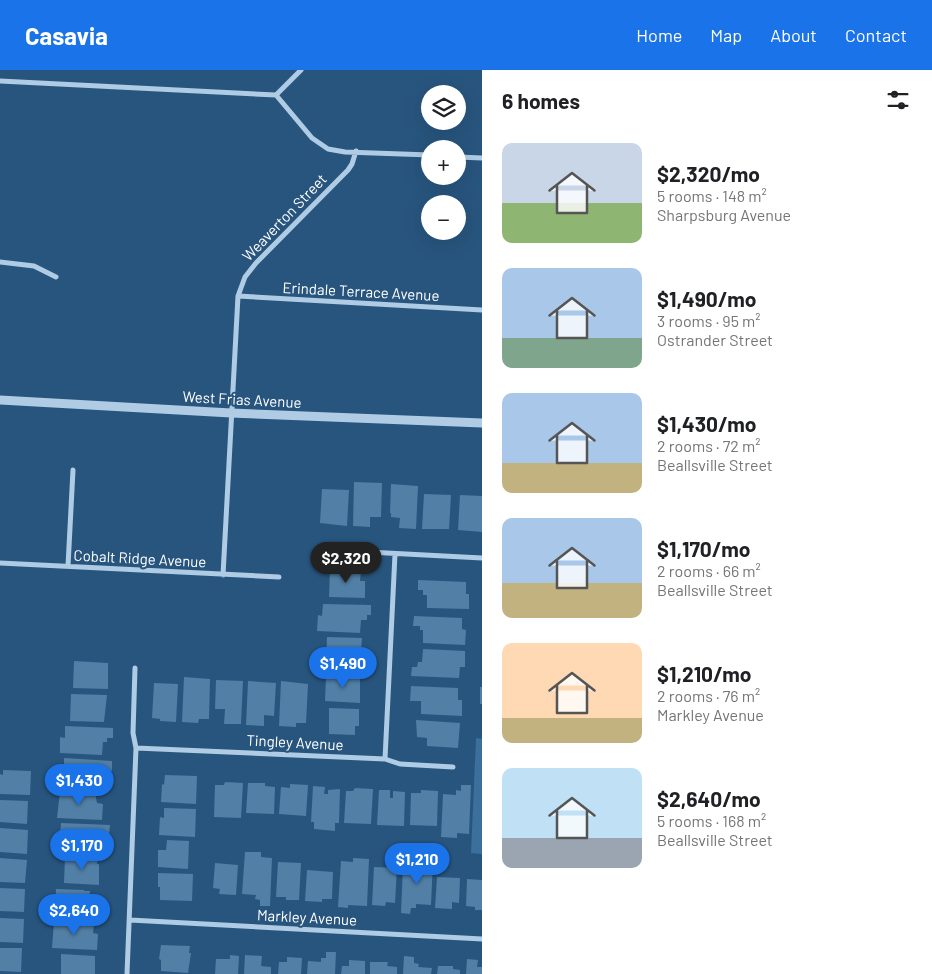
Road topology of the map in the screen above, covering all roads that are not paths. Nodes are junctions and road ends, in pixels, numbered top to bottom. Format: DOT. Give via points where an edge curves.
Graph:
graph roads {
  1 [pos="302,70"];
  2 [pos="0,81"];
  3 [pos="276,95"];
  4 [pos="356,151"];
  5 [pos="421,155"];
  6 [pos="466,157"];
  7 [pos="482,158"];
  8 [pos="0,262"];
  9 [pos="56,277"];
  10 [pos="238,296"];
  11 [pos="482,310"];
  12 [pos="0,400"];
  13 [pos="231,413"];
  14 [pos="482,423"];
  15 [pos="73,470"];
  16 [pos="330,550"];
  17 [pos="395,554"];
  18 [pos="482,558"];
  19 [pos="0,563"];
  20 [pos="68,566"];
  21 [pos="223,574"];
  22 [pos="279,577"];
  23 [pos="135,668"];
  24 [pos="136,748"];
  25 [pos="385,759"];
  26 [pos="453,767"];
  27 [pos="130,920"];
  28 [pos="482,939"];
  29 [pos="127,974"];
  1 -- 3 [label="street"];
  2 -- 3 [label="street"];
  3 -- 4 [label="street" via="321,145 335,150"];
  4 -- 5 [label="street"];
  4 -- 10 [label="street, Weaverton Street" via="348,170 256,263 245,277"];
  6 -- 7 [label="street"];
  8 -- 9 [label="street" via="34,266"];
  10 -- 11 [label="street, Erindale Terrace Avenue"];
  10 -- 13 [label="street, Weaverton Street"];
  12 -- 13 [label="street, West Frias Avenue"];
  13 -- 14 [label="street, West Frias Avenue"];
  13 -- 21 [label="street, Weaverton Street"];
  15 -- 20 [label="street"];
  16 -- 17 [label="street"];
  17 -- 18 [label="street"];
  17 -- 25 [label="street"];
  19 -- 20 [label="street, Cobalt Ridge Avenue"];
  20 -- 21 [label="street, Cobalt Ridge Avenue"];
  21 -- 22 [label="street, Cobalt Ridge Avenue"];
  23 -- 24 [label="street" via="133,733"];
  24 -- 25 [label="street, Tingley Avenue"];
  24 -- 27 [label="street"];
  25 -- 26 [label="street, Tingley Avenue" via="400,764"];
  27 -- 28 [label="street, Markley Avenue"];
  27 -- 29 [label="street"];
}
